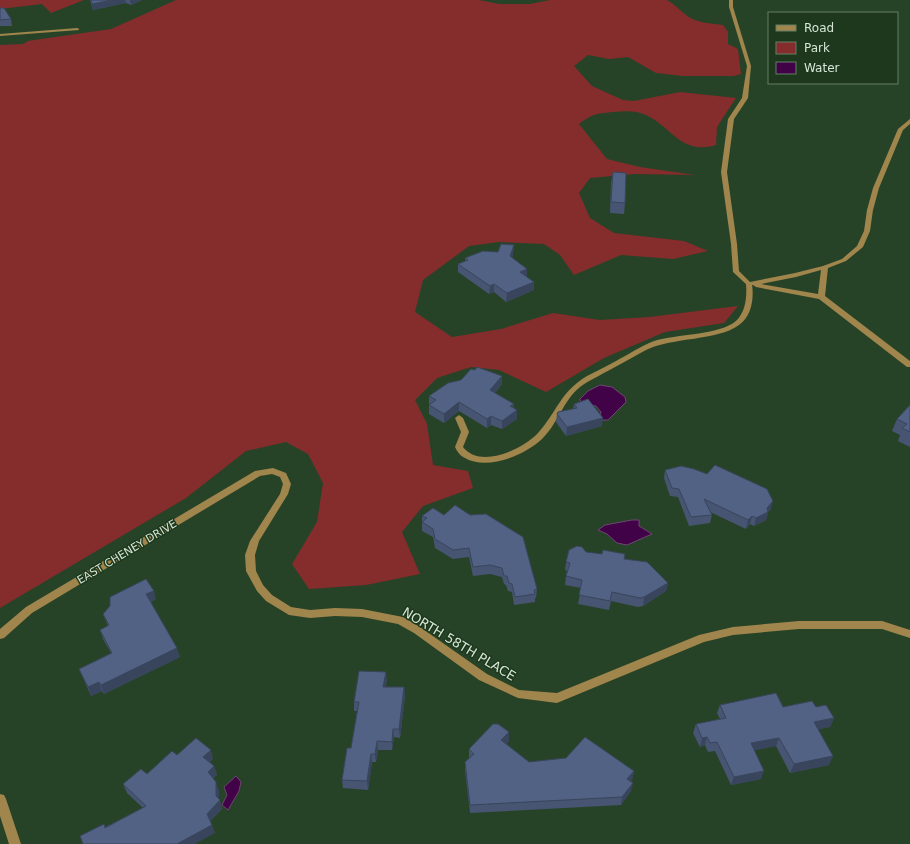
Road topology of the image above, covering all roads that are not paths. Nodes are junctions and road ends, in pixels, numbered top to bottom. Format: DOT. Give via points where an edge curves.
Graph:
graph roads {
  1 [pos="731,0"];
  2 [pos="77,29"];
  3 [pos="0,35"];
  4 [pos="910,121"];
  5 [pos="824,267"];
  6 [pos="749,284"];
  7 [pos="821,297"];
  8 [pos="910,365"];
  9 [pos="460,418"];
  10 [pos="258,474"];
  11 [pos="910,634"];
  12 [pos="0,635"];
  13 [pos="0,799"];
  14 [pos="15,844"];
  1 -- 6 [label="street" via="749,66 745,98 731,119 724,172 736,272"];
  2 -- 3 [label="street"];
  4 -- 5 [label="street" via="901,129 876,188 867,231 860,247 844,260"];
  5 -- 6 [label="street"];
  5 -- 7 [label="street"];
  6 -- 7 [label="street"];
  6 -- 9 [label="street" via="749,304 738,323 728,329 664,340 641,349 585,381 566,399 540,436 515,453 480,460 467,456 459,447 465,432"];
  7 -- 8 [label="street"];
  10 -- 11 [label="street, NORTH 58TH PLACE" via="273,471 283,475 287,484 284,494 255,541 250,555 252,571 260,588 270,598 289,611 310,614 362,614 400,620 483,677 518,694 557,698 703,638 733,631 799,625 882,625"];
  10 -- 12 [label="street, EAST CHENEY DRIVE" via="29,610"];
  13 -- 14 [label="street"];
}
